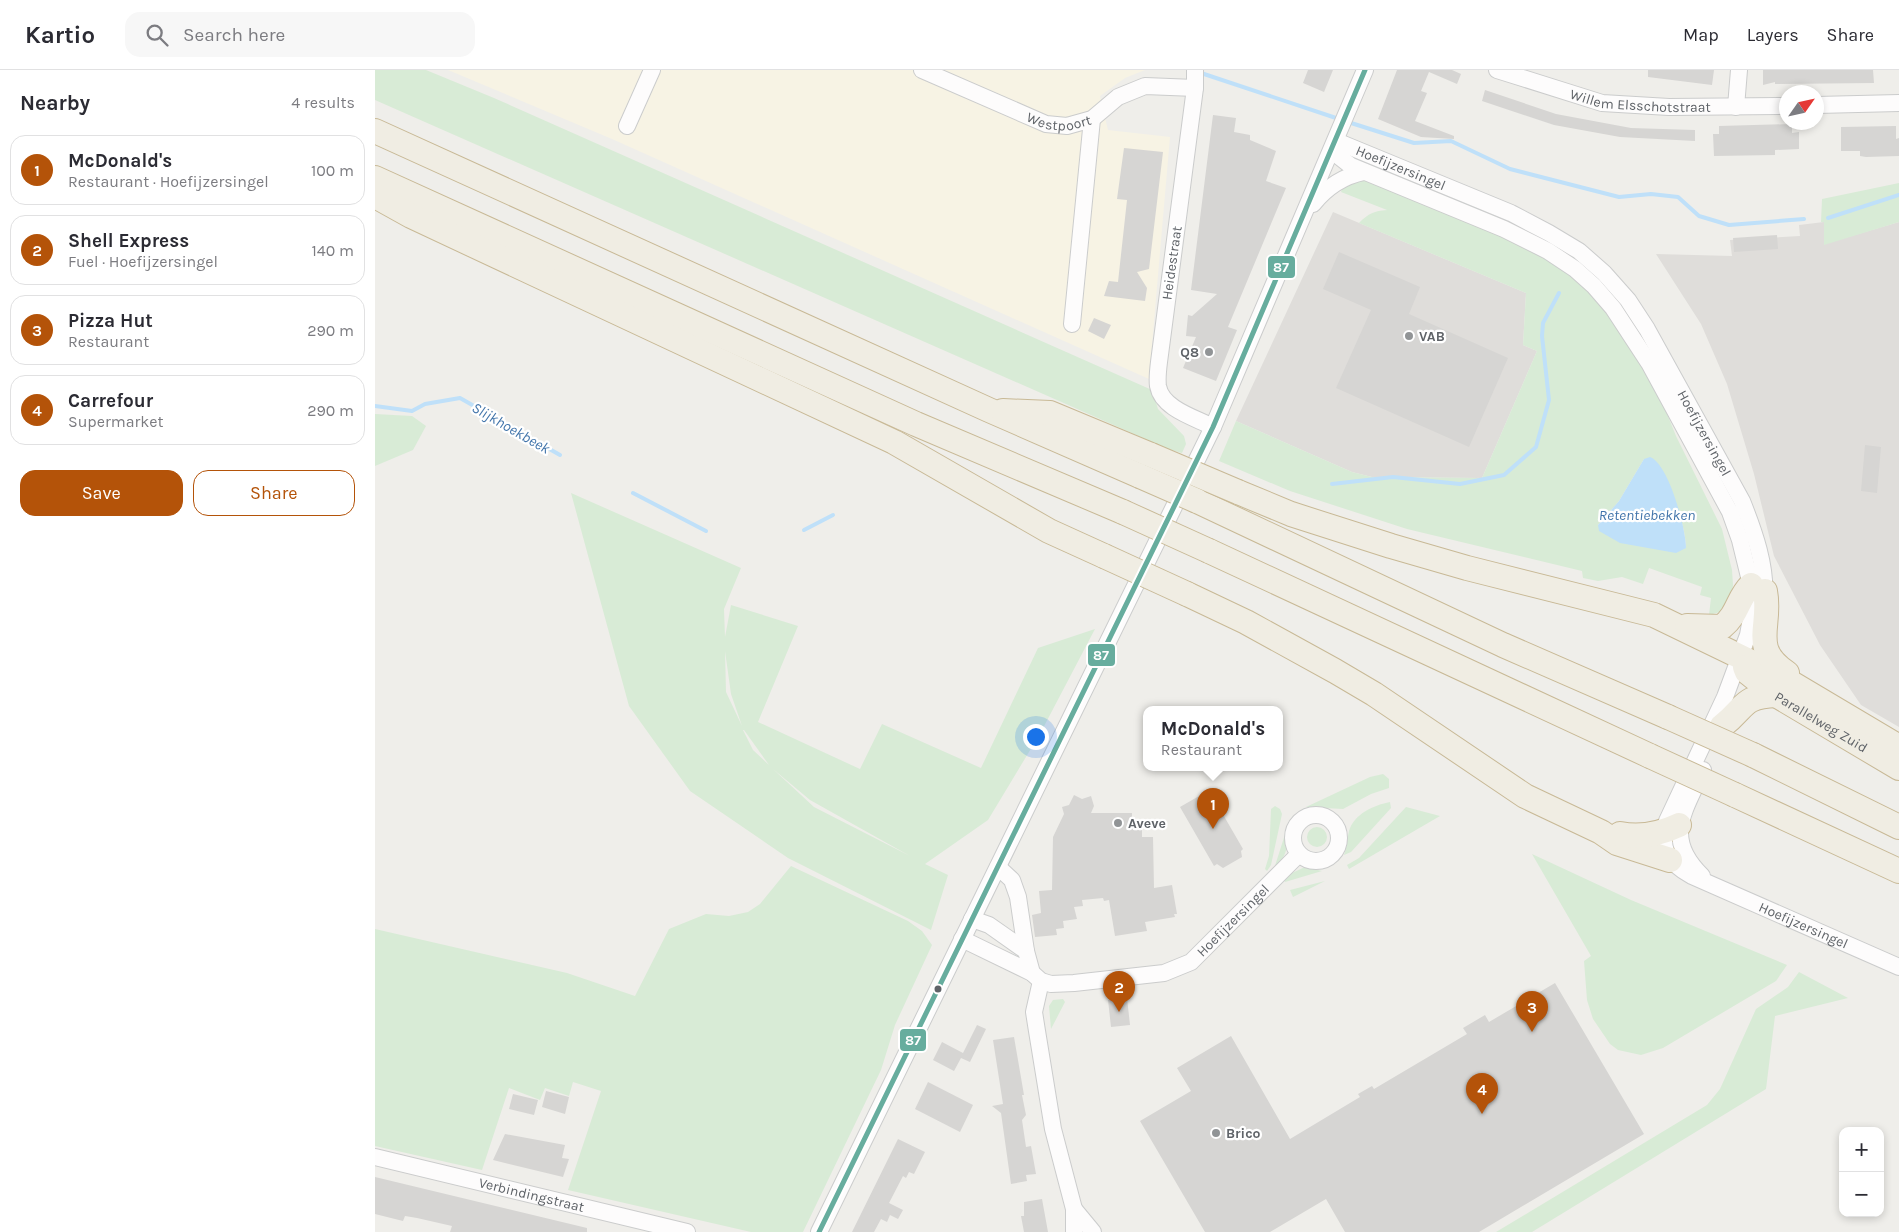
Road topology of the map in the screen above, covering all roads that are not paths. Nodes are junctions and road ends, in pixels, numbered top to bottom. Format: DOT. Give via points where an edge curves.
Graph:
graph roads {
  1 [pos="653,70"];
  2 [pos="922,70"];
  3 [pos="1195,70"];
  4 [pos="1365,70"];
  5 [pos="1497,70"];
  6 [pos="1739,70"];
  7 [pos="1541,77"];
  8 [pos="1195,88"];
  9 [pos="1899,103"];
  10 [pos="1779,106"];
  11 [pos="1824,106"];
  12 [pos="1737,107"];
  13 [pos="1092,119"];
  14 [pos="627,126"];
  15 [pos="375,131"];
  16 [pos="1334,146"];
  17 [pos="1364,172"];
  18 [pos="375,178"];
  19 [pos="375,196"];
  20 [pos="1306,214"];
  21 [pos="1072,324"];
  22 [pos="989,410"];
  23 [pos="1213,427"];
  24 [pos="1758,588"];
  25 [pos="1674,624"];
  26 [pos="1746,663"];
  27 [pos="1808,694"];
  28 [pos="1776,695"];
  29 [pos="1723,726"];
  30 [pos="1899,747"];
  31 [pos="1899,768"];
  32 [pos="1899,827"];
  33 [pos="1671,828"];
  34 [pos="1601,832"];
  35 [pos="1299,854"];
  36 [pos="1670,860"];
  37 [pos="998,867"];
  38 [pos="1899,871"];
  39 [pos="1708,883"];
  40 [pos="972,919"];
  41 [pos="962,939"];
  42 [pos="1025,952"];
  43 [pos="1899,967"];
  44 [pos="1037,977"];
  45 [pos="375,1157"];
  46 [pos="1074,1209"];
  47 [pos="687,1232"];
  48 [pos="819,1232"];
  49 [pos="1074,1232"];
  50 [pos="1093,1232"];
  1 -- 14 [label="street"];
  2 -- 13 [label="street, Westpoort" via="1046,124 1067,126"];
  3 -- 8 [label="street, Heidestraat"];
  4 -- 16 [label="street"];
  5 -- 7 [label="street, Willem Elsschotstraat"];
  6 -- 12 [label="street"];
  7 -- 12 [label="street, Willem Elsschotstraat" via="1602,103"];
  8 -- 13 [label="street, Westpoort" via="1145,86 1118,97"];
  8 -- 23 [label="street, Heidestraat" via="1158,387 1165,400"];
  9 -- 11 [label="street"];
  10 -- 12 [label="street, Willem Elsschotstraat"];
  13 -- 21 [label="street"];
  15 -- 22 [label="highway"];
  16 -- 17 [label="street, Hoefijzersingel" via="1351,166"];
  16 -- 20 [label="street"];
  16 -- 24 [label="street, Hoefijzersingel" via="1511,213 1549,232 1604,273 1628,300 1647,329 1742,501 1754,531"];
  17 -- 20 [label="street" via="1334,185 1317,199"];
  17 -- 24 [label="street, Hoefijzersingel" via="1504,229 1548,251 1594,286 1634,338 1713,478"];
  18 -- 38 [label="highway, bridge" via="916,424 1209,551"];
  19 -- 34 [label="highway, bridge" via="411,216 894,442 1049,531 1246,622 1374,694 1525,796"];
  20 -- 23 [label="street"];
  22 -- 25 [label="highway, bridge" via="1050,413 1291,514 1467,568 1655,615"];
  22 -- 32 [label="highway, bridge" via="1228,515 1503,644 1753,755"];
  23 -- 37 [label="street"];
  24 -- 25 [label="highway" via="1741,595 1733,618 1722,627"];
  24 -- 26 [label="street, Hoefijzersingel"];
  24 -- 27 [label="highway" via="1767,602 1763,633 1767,654"];
  25 -- 26 [label="highway"];
  26 -- 27 [label="highway, Parallelweg Zuid"];
  26 -- 28 [label="highway, Parallelweg Zuid"];
  26 -- 29 [label="street, Hoefijzersingel"];
  26 -- 33 [label="street, Hoefijzersingel"];
  27 -- 30 [label="highway, Parallelweg Zuid"];
  28 -- 29 [label="highway" via="1747,700"];
  28 -- 31 [label="highway, Parallelweg Zuid"];
  29 -- 33 [label="street, Hoefijzersingel"];
  33 -- 34 [label="highway" via="1633,837"];
  33 -- 36 [label="street" via="1665,851"];
  33 -- 39 [label="street, Hoefijzersingel" via="1691,866"];
  34 -- 36 [label="highway" via="1617,843"];
  35 -- 44 [label="street, Hoefijzersingel" via="1191,962 1164,973 1074,983 1051,984"];
  36 -- 39 [label="street, Hoefijzersingel" via="1678,868"];
  37 -- 40 [label="street"];
  37 -- 42 [label="street" via="1013,880 1019,897"];
  39 -- 43 [label="street, Hoefijzersingel"];
  40 -- 41 [label="street"];
  40 -- 42 [label="street" via="989,925"];
  41 -- 44 [label="street"];
  41 -- 48 [label="street"];
  42 -- 44 [label="street"];
  44 -- 46 [label="street" via="1034,1012 1037,1031 1053,1129"];
  45 -- 47 [label="street, Verbindingstraat"];
  46 -- 49 [label="street"];
  46 -- 50 [label="street"];
}
